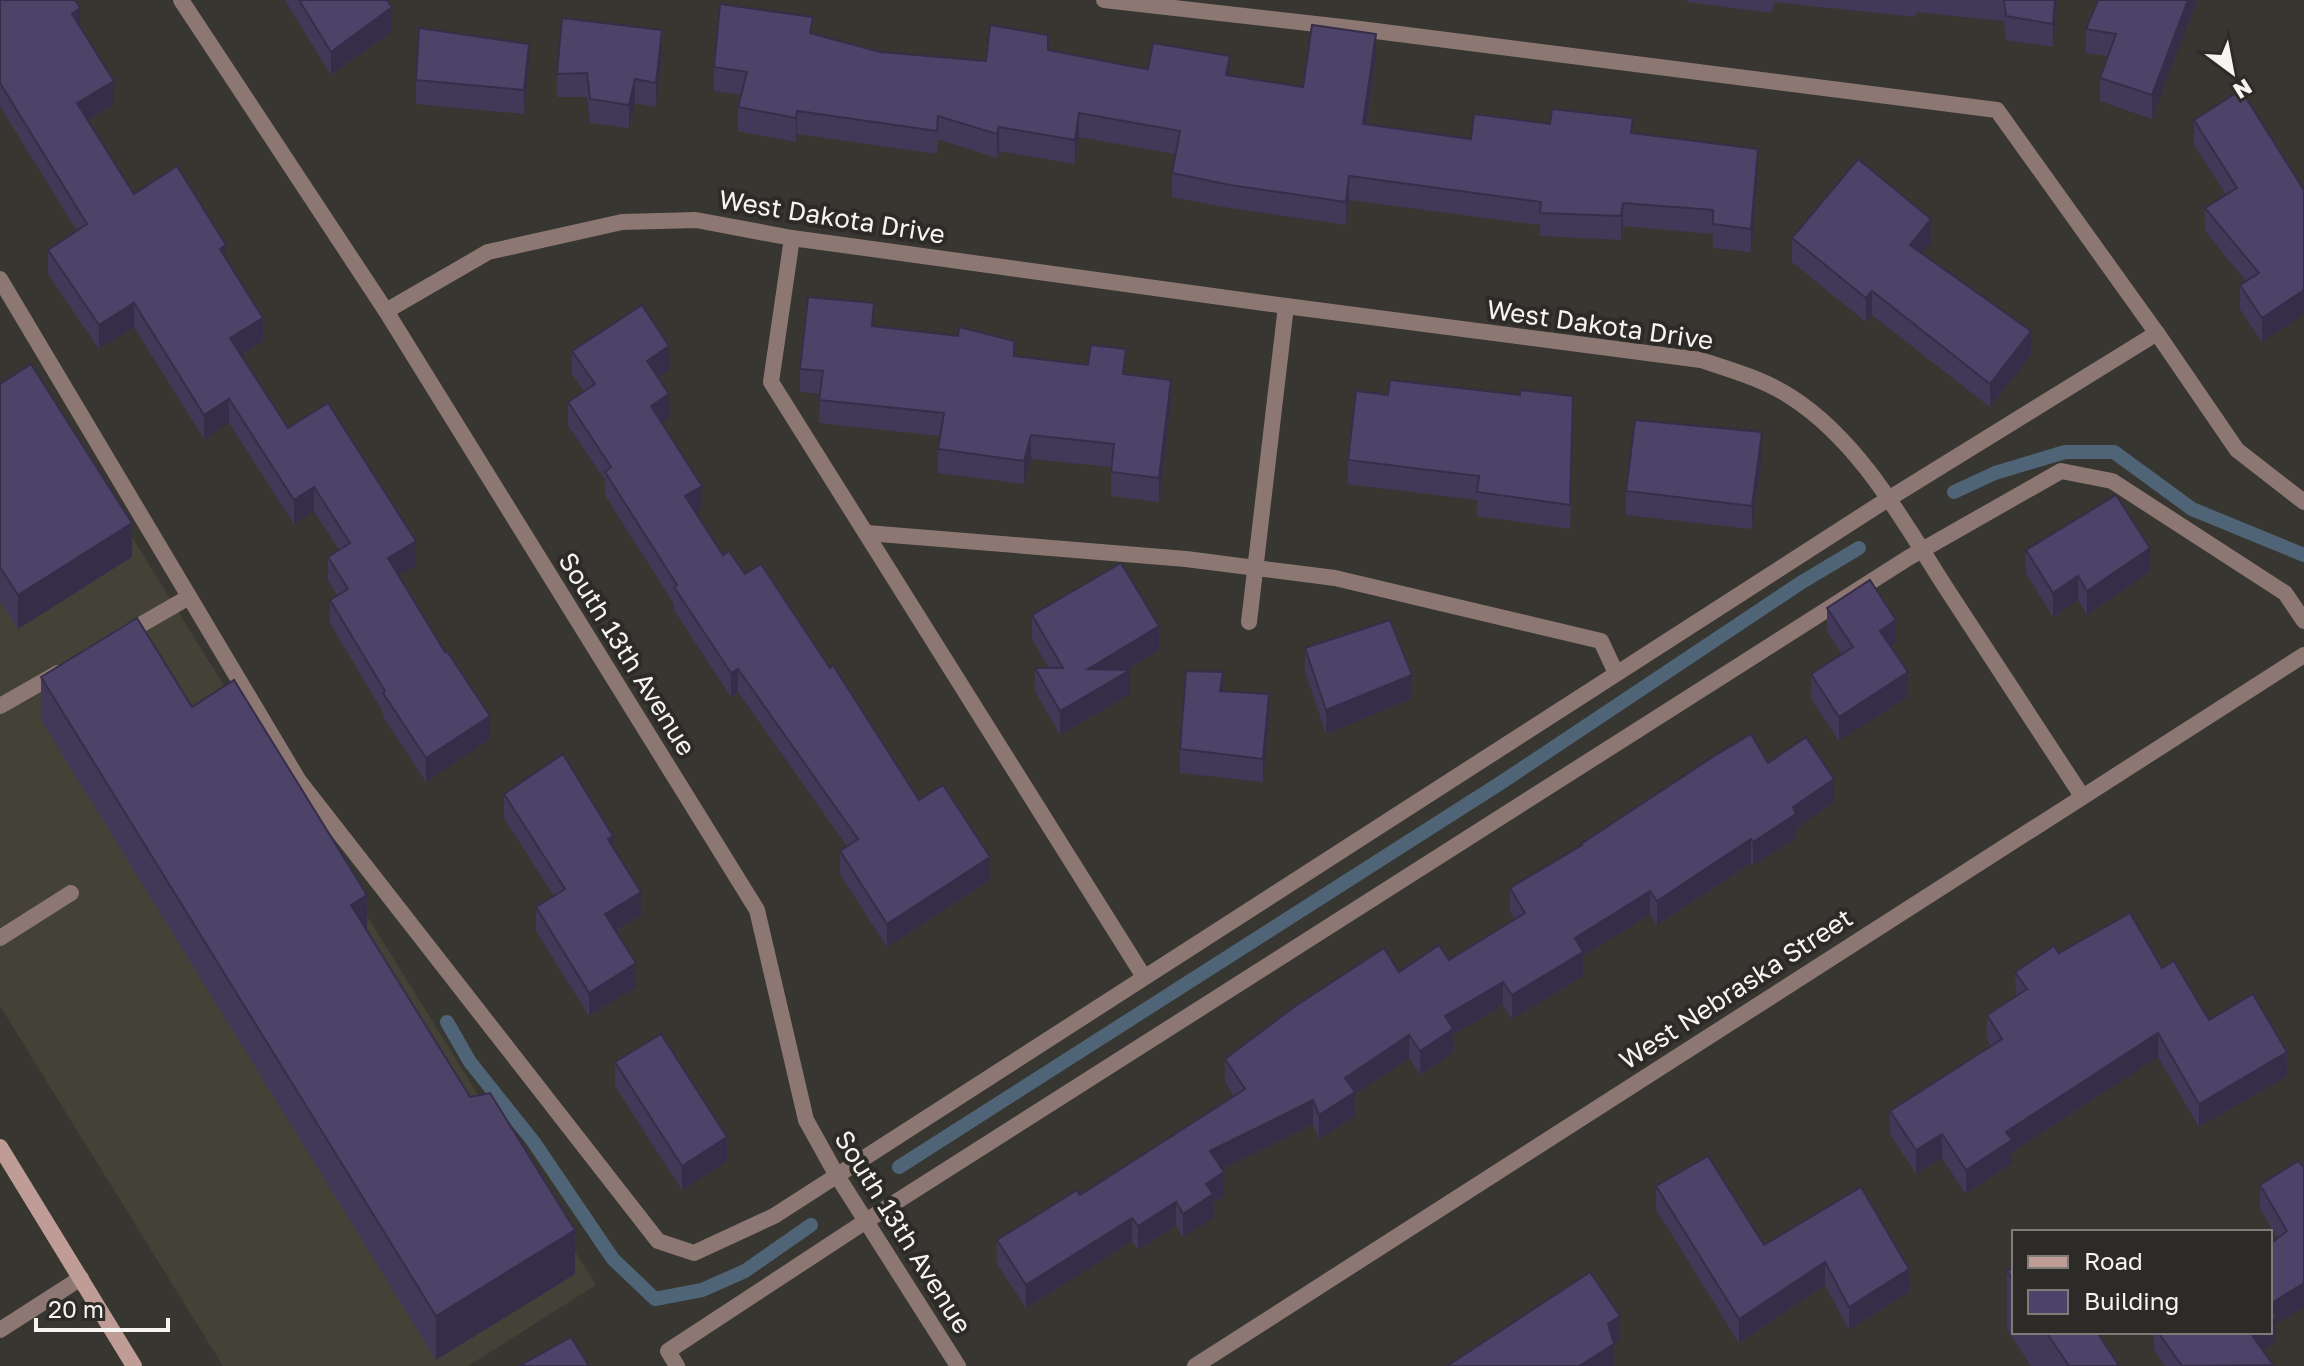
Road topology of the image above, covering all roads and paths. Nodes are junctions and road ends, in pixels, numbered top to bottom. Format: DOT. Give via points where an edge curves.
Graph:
graph roads {
  1 [pos="181,0"];
  2 [pos="1104,0"];
  3 [pos="792,238"];
  4 [pos="0,279"];
  5 [pos="1286,306"];
  6 [pos="386,311"];
  7 [pos="2157,333"];
  8 [pos="1888,499"];
  9 [pos="2304,502"];
  10 [pos="867,533"];
  11 [pos="1922,550"];
  12 [pos="1256,569"];
  13 [pos="189,597"];
  14 [pos="2304,621"];
  15 [pos="1249,622"];
  16 [pos="108,643"];
  17 [pos="2304,655"];
  18 [pos="68,667"];
  19 [pos="1616,673"];
  20 [pos="0,706"];
  21 [pos="2082,796"];
  22 [pos="71,893"];
  23 [pos="0,938"];
  24 [pos="1144,977"];
  25 [pos="0,1147"];
  26 [pos="836,1174"];
  27 [pos="866,1221"];
  28 [pos="81,1278"];
  29 [pos="0,1330"];
  30 [pos="134,1366"];
  31 [pos="677,1366"];
  32 [pos="958,1366"];
  33 [pos="1195,1366"];
  1 -- 6 [label="street, South 13th Avenue"];
  2 -- 7 [label="street" via="1997,110"];
  3 -- 5 [label="street, West Dakota Drive"];
  3 -- 6 [label="street, West Dakota Drive" via="696,220 622,222 488,252"];
  3 -- 10 [label="street" via="771,382"];
  4 -- 13 [label="street"];
  5 -- 8 [label="street, West Dakota Drive" via="1701,360 1730,369 1791,396 1827,425"];
  5 -- 12 [label="street"];
  6 -- 26 [label="street, South 13th Avenue" via="757,910 806,1120"];
  7 -- 8 [label="street"];
  7 -- 9 [label="street" via="2237,450"];
  8 -- 11 [label="street, West Dakota Drive"];
  8 -- 19 [label="street"];
  10 -- 12 [label="street"];
  10 -- 24 [label="street"];
  11 -- 14 [label="street" via="2061,471 2112,481 2285,593"];
  11 -- 21 [label="street, West Dakota Drive"];
  11 -- 27 [label="street"];
  12 -- 15 [label="street"];
  12 -- 19 [label="street" via="1335,578 1601,641"];
  13 -- 16 [label="street"];
  13 -- 26 [label="street" via="299,781 658,1241 694,1253 774,1216"];
  17 -- 21 [label="street, West Nebraska Street"];
  18 -- 20 [label="street"];
  19 -- 24 [label="street"];
  21 -- 33 [label="street, West Nebraska Street"];
  22 -- 23 [label="street"];
  24 -- 26 [label="street"];
  25 -- 28 [label="main road"];
  26 -- 27 [label="street, South 13th Avenue"];
  27 -- 31 [label="street" via="668,1351"];
  27 -- 32 [label="street, South 13th Avenue"];
  28 -- 29 [label="street"];
  28 -- 30 [label="main road"];
}
